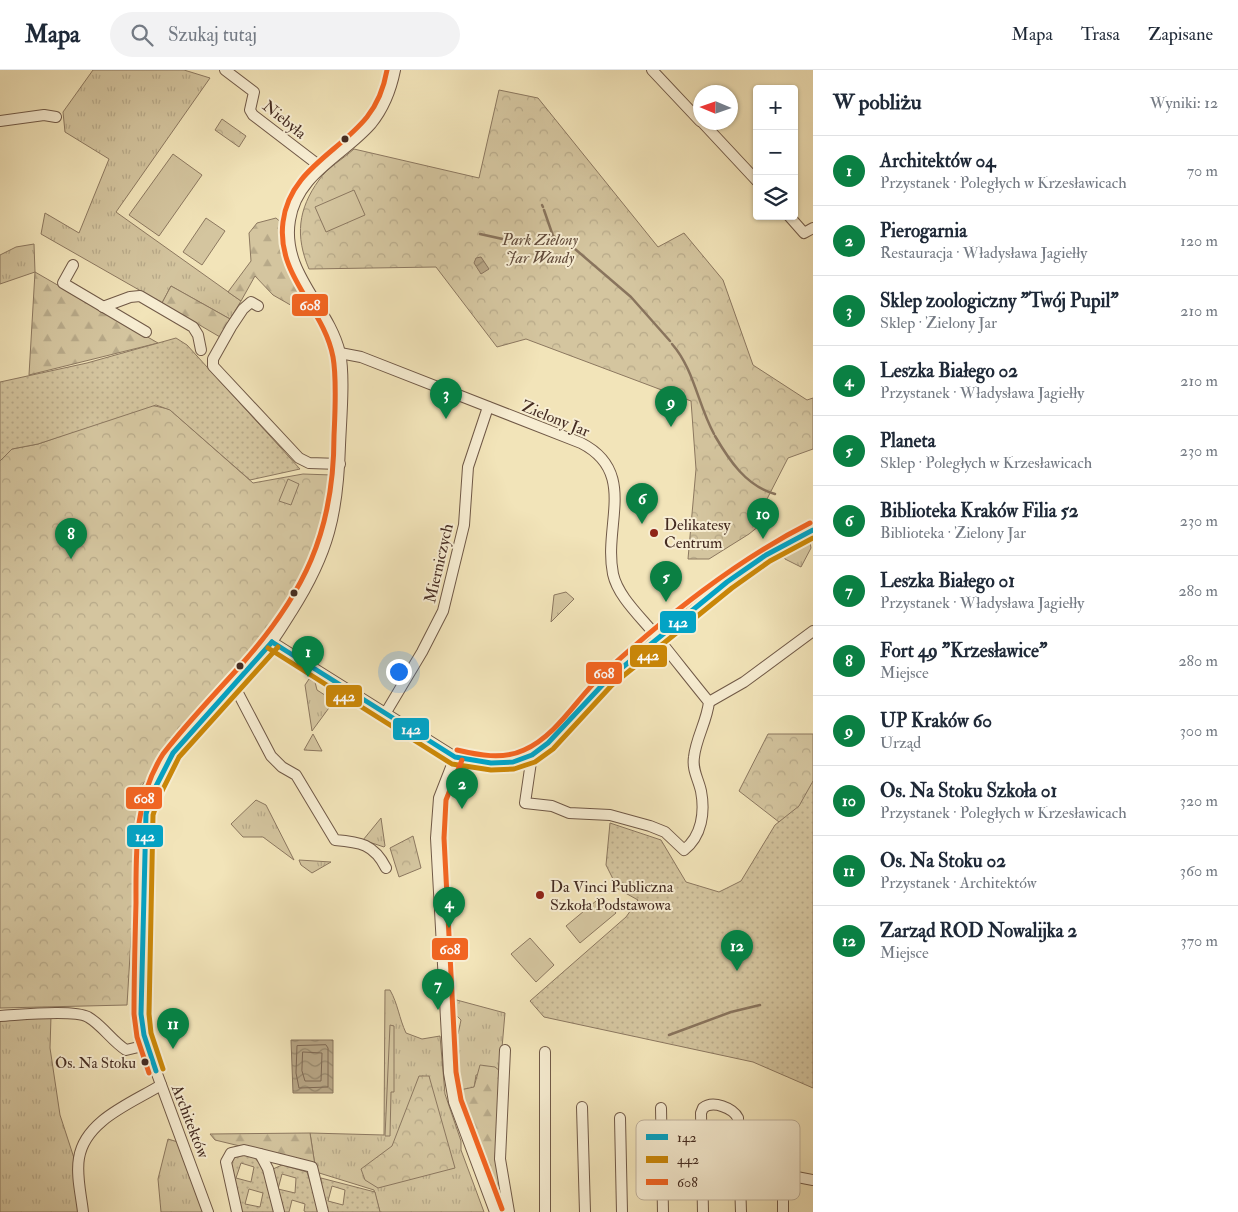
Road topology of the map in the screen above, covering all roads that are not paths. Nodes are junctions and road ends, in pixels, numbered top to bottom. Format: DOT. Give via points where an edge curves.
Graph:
graph roads {
  1 [pos="225,70"];
  2 [pos="395,70"];
  3 [pos="652,70"];
  4 [pos="693,114"];
  5 [pos="56,117"];
  6 [pos="0,121"];
  7 [pos="709,130"];
  8 [pos="320,167"];
  9 [pos="753,177"];
  10 [pos="793,220"];
  11 [pos="813,228"];
  12 [pos="73,265"];
  13 [pos="258,306"];
  14 [pos="103,307"];
  15 [pos="146,332"];
  16 [pos="201,350"];
  17 [pos="340,353"];
  18 [pos="488,407"];
  19 [pos="340,464"];
  20 [pos="813,530"];
  21 [pos="813,631"];
  22 [pos="657,637"];
  23 [pos="272,642"];
  24 [pos="232,686"];
  25 [pos="709,702"];
  26 [pos="385,714"];
  27 [pos="532,755"];
  28 [pos="455,757"];
  29 [pos="386,868"];
  30 [pos="0,1016"];
  31 [pos="147,1045"];
  32 [pos="505,1050"];
  33 [pos="545,1052"];
  34 [pos="161,1085"];
  35 [pos="582,1107"];
  36 [pos="660,1108"];
  37 [pos="620,1118"];
  38 [pos="660,1120"];
  39 [pos="701,1120"];
  40 [pos="738,1120"];
  41 [pos="260,1154"];
  42 [pos="280,1158"];
  43 [pos="268,1169"];
  44 [pos="800,1177"];
  45 [pos="813,1180"];
  46 [pos="83,1212"];
  47 [pos="208,1212"];
  48 [pos="236,1212"];
  49 [pos="279,1212"];
  50 [pos="323,1212"];
  51 [pos="495,1212"];
  52 [pos="509,1212"];
  53 [pos="545,1212"];
  54 [pos="585,1212"];
  55 [pos="622,1212"];
  1 -- 8 [label="street, Niebyła" via="254,92 250,110 253,115"];
  2 -- 8 [label="street, Architektów" via="389,93 376,117"];
  3 -- 4 [label="street"];
  5 -- 6 [label="street" via="44,115"];
  7 -- 9 [label="street"];
  8 -- 17 [label="street, Architektów" via="299,197 291,215 288,237 297,271"];
  10 -- 11 [label="street" via="804,233"];
  12 -- 14 [label="street" via="63,283"];
  13 -- 19 [label="street" via="251,302 243,309 213,359 213,366 299,458 309,463"];
  14 -- 15 [label="street"];
  14 -- 16 [label="street" via="140,296 193,327"];
  17 -- 18 [label="street, Zielony Jar" via="362,357"];
  17 -- 19 [label="street, Architektów"];
  18 -- 22 [label="street, Zielony Jar" via="581,443 596,452 610,468 614,488 613,576"];
  18 -- 26 [label="street, Mierniczych" via="468,467 464,525 443,612"];
  19 -- 23 [label="street, Architektów" via="334,517 325,549 309,583"];
  20 -- 22 [label="street" via="755,563"];
  21 -- 25 [label="street" via="744,682"];
  22 -- 25 [label="street, Zielony Jar"];
  22 -- 27 [label="street" via="607,680 548,743"];
  23 -- 24 [label="street, Architektów"];
  23 -- 26 [label="street"];
  24 -- 29 [label="street" via="272,756 296,775 335,840 372,850 379,854"];
  24 -- 31 [label="street, Architektów" via="173,753 158,778 149,803 144,838 141,1007"];
  25 -- 27 [label="street" via="693,769 701,791 701,825 693,843 684,850 665,832 610,815 569,813 552,806 525,803"];
  26 -- 28 [label="street"];
  27 -- 28 [label="street" via="513,762 491,763"];
  28 -- 51 [label="street" via="441,792 436,838 449,1073 454,1102"];
  30 -- 31 [label="street" via="68,1012 88,1017 126,1050"];
  31 -- 34 [label="street, Architektów"];
  32 -- 52 [label="street" via="500,1159"];
  33 -- 53 [label="street"];
  34 -- 46 [label="street" via="105,1119 88,1134 78,1162"];
  34 -- 47 [label="street, Architektów"];
  35 -- 54 [label="street"];
  36 -- 38 [label="street"];
  37 -- 55 [label="street"];
  39 -- 40 [label="street" via="703,1108 708,1105 730,1109 736,1113"];
  41 -- 42 [label="street"];
  41 -- 43 [label="street"];
  41 -- 48 [label="street" via="238,1150 227,1158 226,1168"];
  42 -- 43 [label="street"];
  42 -- 50 [label="street" via="312,1167"];
  43 -- 49 [label="street"];
  44 -- 45 [label="street"];
}
